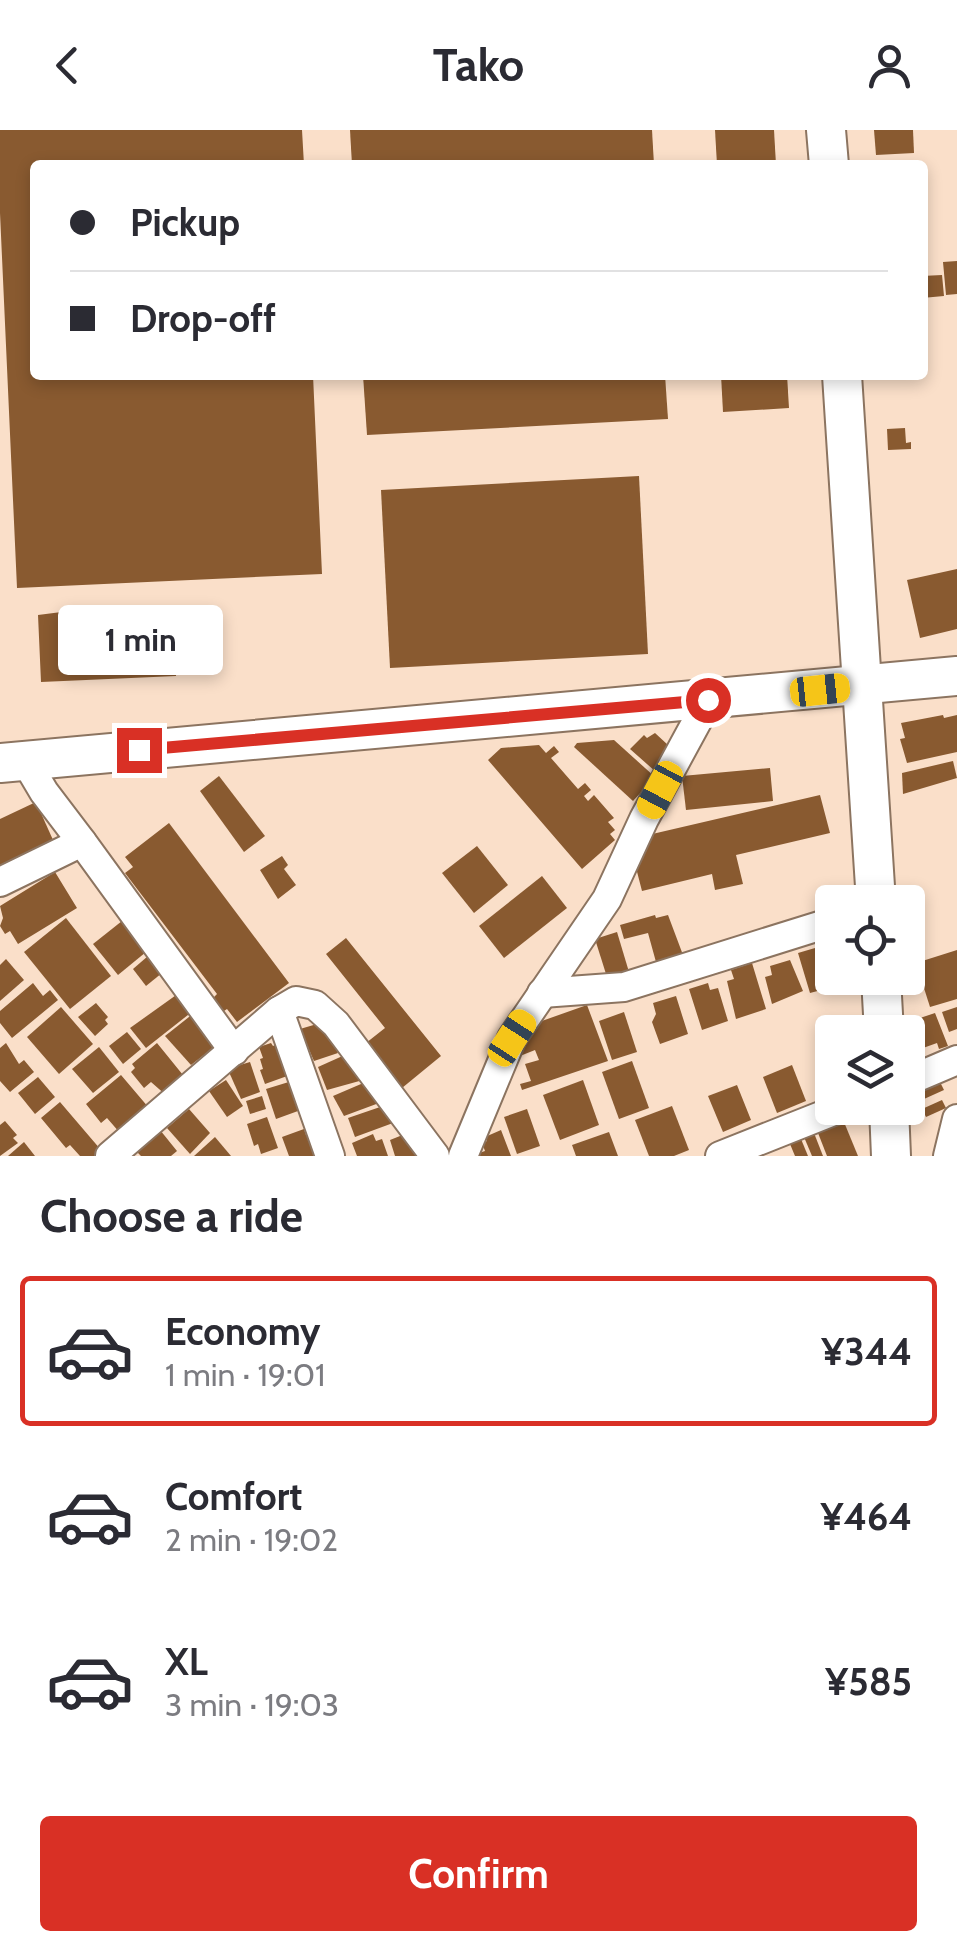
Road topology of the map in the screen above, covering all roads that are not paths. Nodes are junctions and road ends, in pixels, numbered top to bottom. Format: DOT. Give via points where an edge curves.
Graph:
graph roads {
  1 [pos="826,130"];
  2 [pos="829,160"];
  3 [pos="842,380"];
  4 [pos="957,676"];
  5 [pos="863,686"];
  6 [pos="708,700"];
  7 [pos="12,761"];
  8 [pos="82,842"];
  9 [pos="0,882"];
  10 [pos="875,885"];
  11 [pos="815,927"];
  12 [pos="542,993"];
  13 [pos="279,1011"];
  14 [pos="234,1051"];
  15 [pos="957,1060"];
  16 [pos="925,1074"];
  17 [pos="815,1118"];
  18 [pos="957,1119"];
  19 [pos="890,1125"];
  20 [pos="110,1156"];
  21 [pos="330,1156"];
  22 [pos="435,1156"];
  23 [pos="463,1156"];
  24 [pos="720,1156"];
  25 [pos="892,1156"];
  26 [pos="948,1156"];
  1 -- 2 [label="street"];
  3 -- 5 [label="street"];
  4 -- 5 [label="street"];
  5 -- 6 [label="street"];
  5 -- 10 [label="street"];
  6 -- 7 [label="street"];
  6 -- 12 [label="street" via="606,899"];
  7 -- 8 [label="street"];
  8 -- 9 [label="street"];
  8 -- 14 [label="street"];
  11 -- 12 [label="street" via="624,988"];
  12 -- 23 [label="street" via="512,1038"];
  13 -- 14 [label="street"];
  13 -- 21 [label="street"];
  13 -- 22 [label="street" via="296,1001 315,1005 336,1024"];
  14 -- 20 [label="street"];
  15 -- 16 [label="street"];
  17 -- 24 [label="street"];
  18 -- 26 [label="street"];
  19 -- 25 [label="street"];
}
